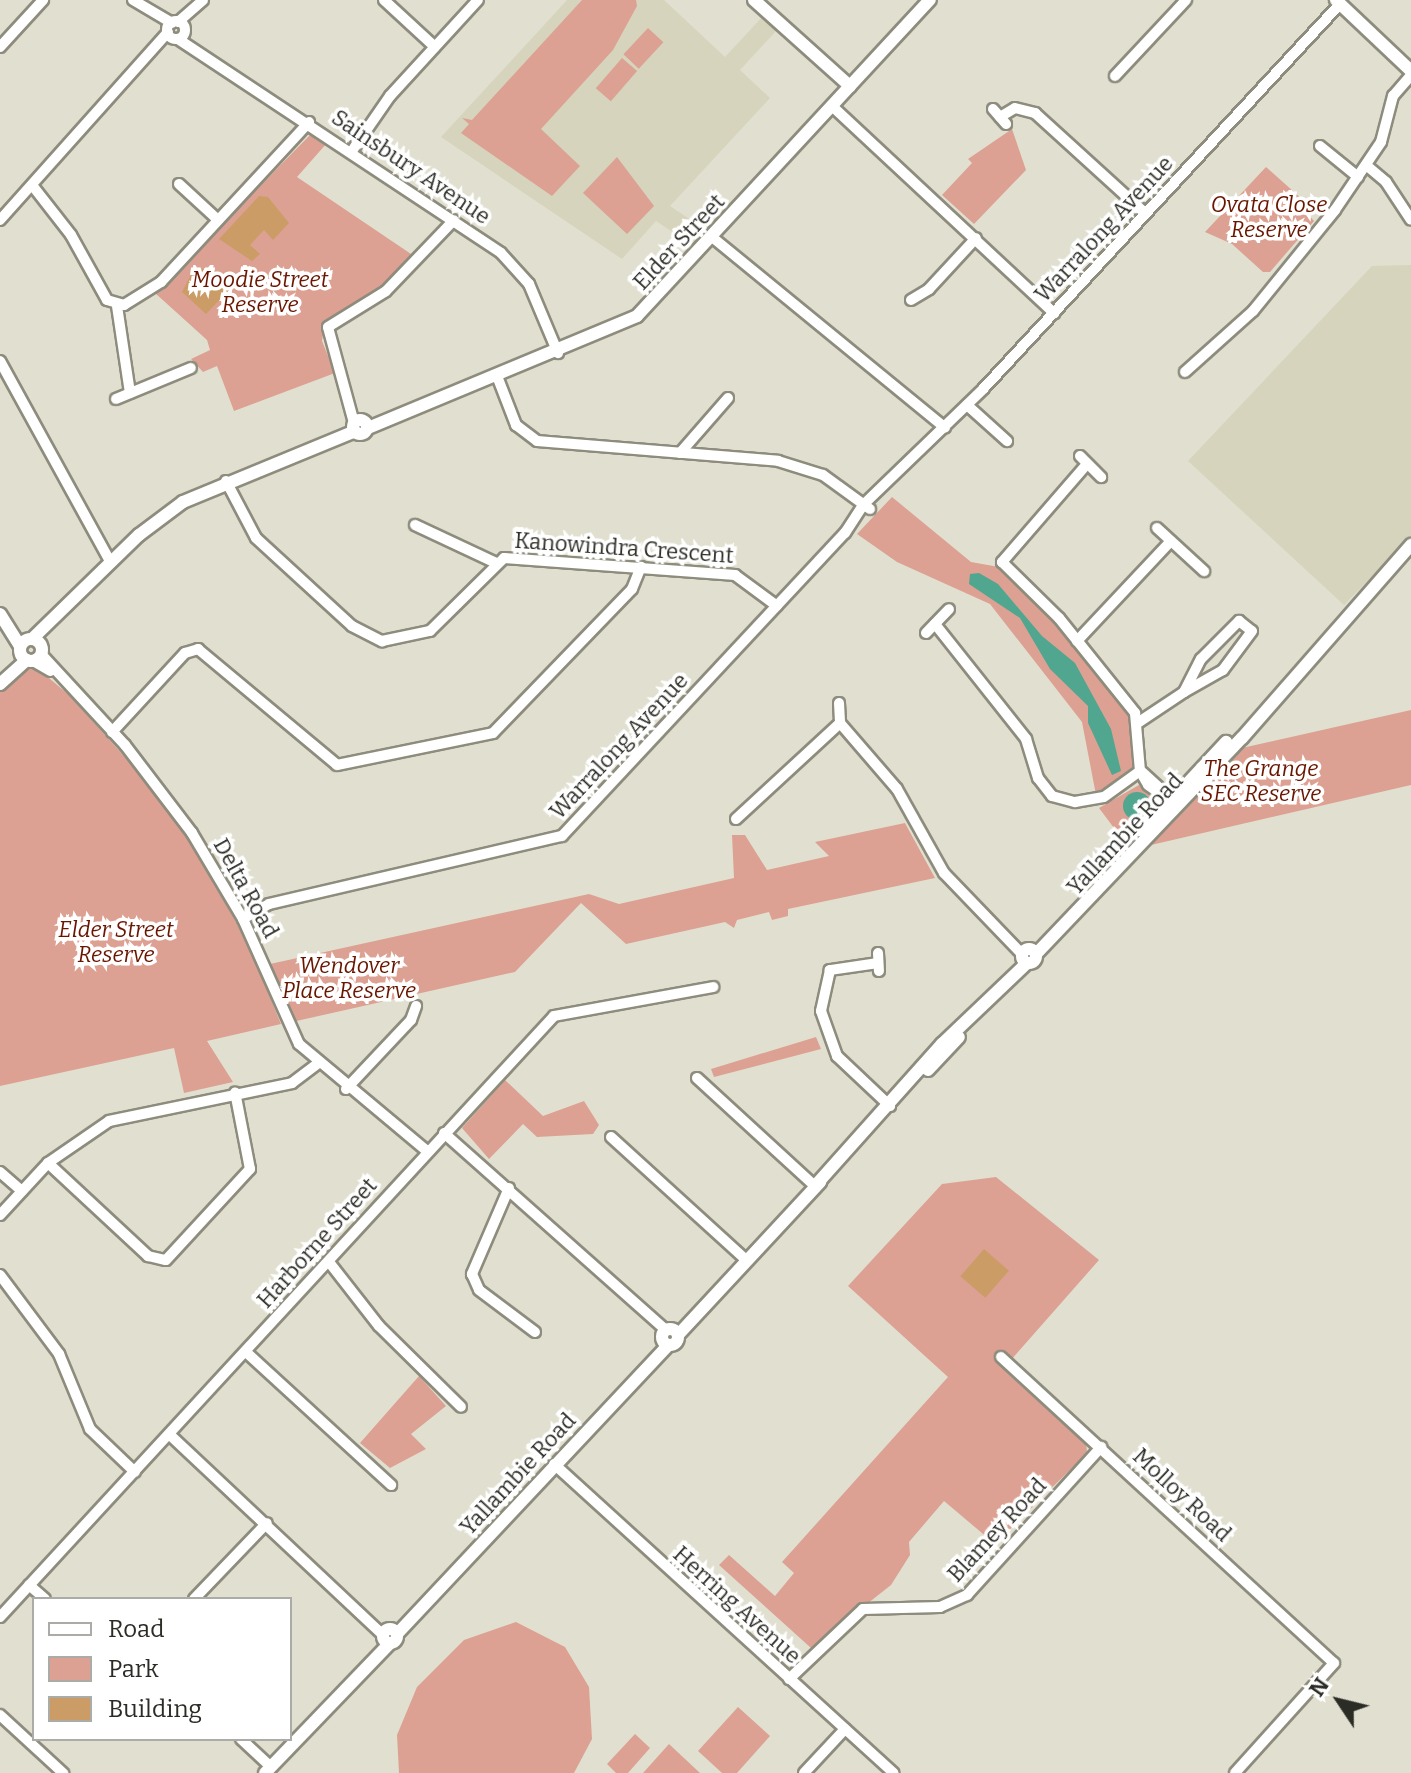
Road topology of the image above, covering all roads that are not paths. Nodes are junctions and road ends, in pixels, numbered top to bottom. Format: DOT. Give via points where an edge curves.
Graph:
graph roads {
  1 [pos="43,0"];
  2 [pos="133,0"];
  3 [pos="384,0"];
  4 [pos="478,0"];
  5 [pos="754,0"];
  6 [pos="930,0"];
  7 [pos="1186,0"];
  8 [pos="202,2"];
  9 [pos="1338,2"];
  10 [pos="176,30"];
  11 [pos="0,47"];
  12 [pos="435,47"];
  13 [pos="1411,73"];
  14 [pos="1115,76"];
  15 [pos="850,86"];
  16 [pos="832,106"];
  17 [pos="1000,116"];
  18 [pos="309,122"];
  19 [pos="1320,146"];
  20 [pos="352,151"];
  21 [pos="1366,165"];
  22 [pos="1358,177"];
  23 [pos="179,184"];
  24 [pos="29,188"];
  25 [pos="1145,213"];
  26 [pos="0,220"];
  27 [pos="218,220"];
  28 [pos="454,220"];
  29 [pos="1411,220"];
  30 [pos="712,237"];
  31 [pos="976,238"];
  32 [pos="911,300"];
  33 [pos="117,306"];
  34 [pos="1055,311"];
  35 [pos="558,353"];
  36 [pos="0,361"];
  37 [pos="193,367"];
  38 [pos="1185,372"];
  39 [pos="497,376"];
  40 [pos="130,393"];
  41 [pos="728,398"];
  42 [pos="116,399"];
  43 [pos="967,405"];
  44 [pos="360,425"];
  45 [pos="945,428"];
  46 [pos="1007,441"];
  47 [pos="680,453"];
  48 [pos="1101,477"];
  49 [pos="226,481"];
  50 [pos="866,506"];
  51 [pos="415,525"];
  52 [pos="1157,528"];
  53 [pos="1171,541"];
  54 [pos="1411,545"];
  55 [pos="1411,557"];
  56 [pos="111,563"];
  57 [pos="496,563"];
  58 [pos="641,567"];
  59 [pos="1204,571"];
  60 [pos="777,606"];
  61 [pos="949,609"];
  62 [pos="4,619"];
  63 [pos="935,624"];
  64 [pos="1343,624"];
  65 [pos="926,633"];
  66 [pos="1077,641"];
  67 [pos="31,650"];
  68 [pos="0,683"];
  69 [pos="1184,692"];
  70 [pos="839,703"];
  71 [pos="1139,722"];
  72 [pos="840,723"];
  73 [pos="112,732"];
  74 [pos="1140,771"];
  75 [pos="1174,803"];
  76 [pos="736,819"];
  77 [pos="241,915"];
  78 [pos="1028,954"];
  79 [pos="878,962"];
  80 [pos="713,987"];
  81 [pos="416,1006"];
  82 [pos="319,1063"];
  83 [pos="697,1078"];
  84 [pos="346,1089"];
  85 [pos="235,1092"];
  86 [pos="890,1106"];
  87 [pos="446,1130"];
  88 [pos="611,1137"];
  89 [pos="424,1154"];
  90 [pos="48,1163"];
  91 [pos="0,1172"];
  92 [pos="815,1186"];
  93 [pos="509,1188"];
  94 [pos="22,1191"];
  95 [pos="0,1215"];
  96 [pos="746,1260"];
  97 [pos="329,1262"];
  98 [pos="0,1275"];
  99 [pos="535,1332"];
  100 [pos="668,1336"];
  101 [pos="246,1352"];
  102 [pos="1001,1357"];
  103 [pos="461,1407"];
  104 [pos="170,1435"];
  105 [pos="1101,1447"];
  106 [pos="554,1464"];
  107 [pos="135,1472"];
  108 [pos="391,1485"];
  109 [pos="267,1523"];
  110 [pos="29,1585"];
  111 [pos="43,1597"];
  112 [pos="196,1597"];
  113 [pos="0,1617"];
  114 [pos="389,1634"];
  115 [pos="789,1679"];
  116 [pos="0,1715"];
  117 [pos="845,1729"];
  118 [pos="243,1741"];
  119 [pos="268,1770"];
  120 [pos="63,1773"];
  121 [pos="804,1773"];
  122 [pos="894,1773"];
  123 [pos="1235,1773"];
  1 -- 11 [label="street"];
  2 -- 10 [label="street, Sainsbury Avenue"];
  3 -- 12 [label="street"];
  4 -- 12 [label="street"];
  5 -- 15 [label="street"];
  6 -- 15 [label="street, Elder Street"];
  7 -- 14 [label="street"];
  8 -- 10 [label="street"];
  9 -- 13 [label="street"];
  9 -- 25 [label="street, Warralong Avenue"];
  10 -- 18 [label="street, Sainsbury Avenue"];
  10 -- 24 [label="street"];
  12 -- 20 [label="street"];
  13 -- 21 [label="street" via="1393,96 1385,133"];
  15 -- 16 [label="street, Elder Street"];
  16 -- 30 [label="street, Elder Street"];
  16 -- 31 [label="street"];
  17 -- 25 [label="street" via="1015,108 1035,113"];
  18 -- 20 [label="street, Sainsbury Avenue"];
  18 -- 27 [label="street"];
  19 -- 22 [label="street"];
  20 -- 28 [label="street, Sainsbury Avenue"];
  21 -- 22 [label="street"];
  21 -- 29 [label="street" via="1386,182"];
  22 -- 38 [label="street" via="1258,306"];
  23 -- 27 [label="street"];
  24 -- 26 [label="street"];
  24 -- 33 [label="street" via="53,212 104,297"];
  25 -- 34 [label="street, Warralong Avenue"];
  27 -- 33 [label="street" via="158,285"];
  28 -- 35 [label="street, Sainsbury Avenue" via="524,276"];
  28 -- 44 [label="street" via="386,291 328,327 327,339"];
  30 -- 35 [label="street, Elder Street" via="631,321"];
  30 -- 45 [label="street"];
  31 -- 32 [label="street" via="929,289"];
  31 -- 34 [label="street"];
  33 -- 40 [label="street"];
  34 -- 43 [label="street, Warralong Avenue"];
  35 -- 39 [label="street, Elder Street"];
  36 -- 56 [label="street"];
  37 -- 40 [label="street"];
  39 -- 44 [label="street, Elder Street"];
  39 -- 47 [label="street" via="516,425 531,439"];
  40 -- 42 [label="street"];
  41 -- 47 [label="street"];
  43 -- 45 [label="street, Warralong Avenue"];
  43 -- 46 [label="street"];
  44 -- 49 [label="street, Elder Street"];
  45 -- 50 [label="street, Warralong Avenue"];
  47 -- 50 [label="street" via="790,463 847,489"];
  48 -- 66 [label="street" via="1083,460 1002,560"];
  49 -- 56 [label="street, Elder Street" via="169,512"];
  49 -- 57 [label="street, Kanowindra Crescent" via="256,538 373,638 401,641 430,631"];
  50 -- 60 [label="street, Warralong Avenue"];
  51 -- 57 [label="street"];
  52 -- 53 [label="street"];
  53 -- 59 [label="street"];
  53 -- 66 [label="street"];
  54 -- 64 [label="street, Yallambie Road"];
  55 -- 64 [label="street, Yallambie Road"];
  56 -- 67 [label="street, Elder Street"];
  57 -- 58 [label="street, Kanowindra Crescent" via="516,558"];
  58 -- 60 [label="street, Kanowindra Crescent" via="741,576"];
  58 -- 73 [label="street" via="632,589 493,733 337,765 198,649 185,653"];
  60 -- 77 [label="street, Warralong Avenue" via="557,839 269,904"];
  61 -- 63 [label="street"];
  62 -- 67 [label="street, Delta Road"];
  63 -- 65 [label="street"];
  63 -- 74 [label="street" via="1026,739 1038,778 1052,796 1069,802 1104,797"];
  64 -- 75 [label="street, Yallambie Road"];
  66 -- 71 [label="street"];
  67 -- 68 [label="street, Elder Street"];
  67 -- 73 [label="street, Delta Road"];
  69 -- 69 [label="street" via="1223,670 1252,631 1239,621 1201,659"];
  69 -- 71 [label="street"];
  70 -- 72 [label="street"];
  71 -- 74 [label="street" via="1135,748"];
  72 -- 76 [label="street"];
  72 -- 78 [label="street" via="897,789 944,873"];
  73 -- 77 [label="street, Delta Road" via="184,821"];
  74 -- 75 [label="street"];
  75 -- 78 [label="street, Yallambie Road"];
  77 -- 82 [label="street, Delta Road" via="289,1029"];
  78 -- 86 [label="street, Yallambie Road"];
  79 -- 86 [label="street" via="835,967 824,979 821,1011 837,1056"];
  80 -- 87 [label="street, Harborne Street" via="560,1013"];
  81 -- 84 [label="street" via="411,1020"];
  82 -- 84 [label="street, Delta Road"];
  82 -- 85 [label="street" via="298,1081"];
  83 -- 92 [label="street"];
  84 -- 89 [label="street, Delta Road"];
  85 -- 90 [label="street" via="114,1118"];
  85 -- 90 [label="street" via="250,1169 166,1260 148,1256"];
  86 -- 92 [label="street, Yallambie Road"];
  87 -- 89 [label="street, Harborne Street"];
  87 -- 93 [label="street"];
  88 -- 96 [label="street"];
  89 -- 97 [label="street, Harborne Street"];
  90 -- 94 [label="street"];
  91 -- 94 [label="street"];
  92 -- 96 [label="street, Yallambie Road"];
  93 -- 99 [label="street" via="472,1274 479,1290"];
  93 -- 100 [label="street"];
  94 -- 95 [label="street"];
  96 -- 100 [label="street, Yallambie Road"];
  97 -- 101 [label="street, Harborne Street"];
  97 -- 103 [label="street" via="379,1326"];
  98 -- 107 [label="street" via="59,1354 90,1429"];
  100 -- 106 [label="street, Yallambie Road" via="647,1366"];
  101 -- 104 [label="street, Harborne Street"];
  101 -- 108 [label="street"];
  102 -- 105 [label="street, Molloy Road"];
  104 -- 107 [label="street, Harborne Street"];
  104 -- 109 [label="street"];
  105 -- 115 [label="street, Blamey Road" via="967,1595 940,1607 863,1609"];
  105 -- 123 [label="street, Molloy Road" via="1334,1663"];
  106 -- 114 [label="street, Yallambie Road"];
  106 -- 115 [label="street, Herring Avenue"];
  107 -- 110 [label="street, Harborne Street"];
  109 -- 112 [label="street"];
  109 -- 114 [label="street"];
  110 -- 111 [label="street"];
  110 -- 113 [label="street, Harborne Street"];
  114 -- 119 [label="street, Yallambie Road" via="366,1666"];
  115 -- 117 [label="street, Herring Avenue"];
  116 -- 120 [label="street"];
  117 -- 121 [label="street"];
  117 -- 122 [label="street, Herring Avenue"];
  118 -- 119 [label="street"];
}
